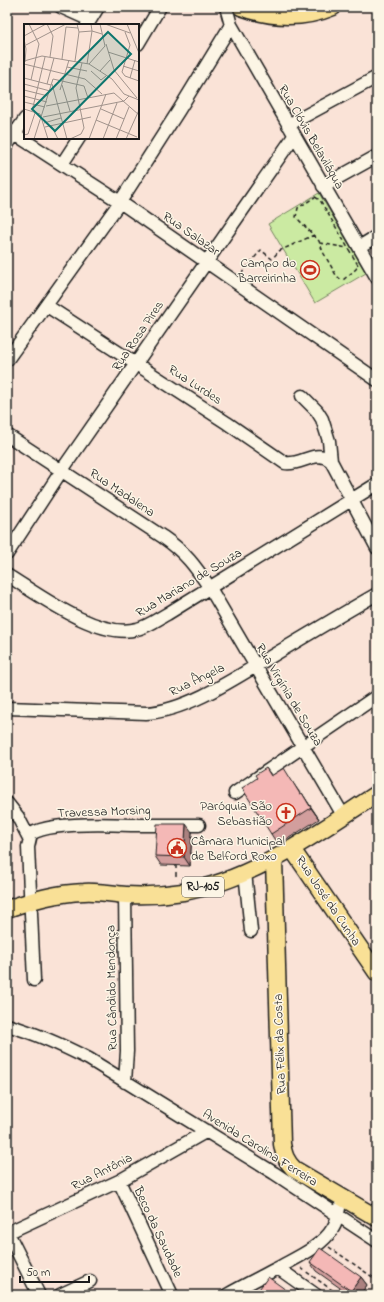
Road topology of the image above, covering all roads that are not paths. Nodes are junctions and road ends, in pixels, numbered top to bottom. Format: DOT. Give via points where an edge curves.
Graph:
graph roads {
  1 [pos="61,7"];
  2 [pos="98,7"];
  3 [pos="160,7"];
  4 [pos="226,7"];
  5 [pos="241,7"];
  6 [pos="333,7"];
  7 [pos="88,22"];
  8 [pos="231,24"];
  9 [pos="139,42"];
  10 [pos="377,77"];
  11 [pos="24,121"];
  12 [pos="288,125"];
  13 [pos="11,132"];
  14 [pos="294,136"];
  15 [pos="78,139"];
  16 [pos="7,145"];
  17 [pos="377,156"];
  18 [pos="62,164"];
  19 [pos="323,186"];
  20 [pos="120,202"];
  21 [pos="377,236"];
  22 [pos="354,247"];
  23 [pos="206,261"];
  24 [pos="377,278"];
  25 [pos="47,306"];
  26 [pos="7,360"];
  27 [pos="136,364"];
  28 [pos="377,380"];
  29 [pos="302,396"];
  30 [pos="7,435"];
  31 [pos="331,462"];
  32 [pos="62,470"];
  33 [pos="377,484"];
  34 [pos="351,500"];
  35 [pos="377,548"];
  36 [pos="7,554"];
  37 [pos="7,575"];
  38 [pos="210,588"];
  39 [pos="377,594"];
  40 [pos="255,666"];
  41 [pos="377,696"];
  42 [pos="7,708"];
  43 [pos="303,746"];
  44 [pos="235,793"];
  45 [pos="377,794"];
  46 [pos="7,803"];
  47 [pos="344,815"];
  48 [pos="199,825"];
  49 [pos="29,838"];
  50 [pos="292,848"];
  51 [pos="274,859"];
  52 [pos="245,872"];
  53 [pos="125,895"];
  54 [pos="30,902"];
  55 [pos="7,909"];
  56 [pos="251,931"];
  57 [pos="377,973"];
  58 [pos="34,980"];
  59 [pos="7,1024"];
  60 [pos="126,1082"];
  61 [pos="207,1131"];
  62 [pos="119,1181"];
  63 [pos="343,1198"];
  64 [pos="338,1216"];
  65 [pos="377,1218"];
  66 [pos="7,1232"];
  67 [pos="377,1241"];
  68 [pos="278,1268"];
  69 [pos="90,1281"];
  70 [pos="40,1295"];
  71 [pos="60,1295"];
  72 [pos="172,1295"];
  73 [pos="227,1295"];
  74 [pos="316,1295"];
  1 -- 7 [label="street"];
  2 -- 7 [label="street"];
  3 -- 9 [label="street"];
  4 -- 8 [label="street, Rua Clóvis Belaviláqua"];
  5 -- 6 [label="main road" via="282,16 311,14"];
  8 -- 12 [label="street, Rua Clóvis Belaviláqua"];
  8 -- 20 [label="street"];
  10 -- 12 [label="street"];
  11 -- 13 [label="street"];
  12 -- 14 [label="street, Rua Clóvis Belaviláqua"];
  13 -- 16 [label="street"];
  13 -- 18 [label="street, Rua Salazar"];
  14 -- 19 [label="street, Rua Clóvis Belaviláqua"];
  14 -- 23 [label="street, Rua Rosa Pires"];
  15 -- 18 [label="street"];
  17 -- 19 [label="street"];
  18 -- 20 [label="street, Rua Salazar"];
  19 -- 22 [label="street, Rua Clóvis Belaviláqua"];
  20 -- 23 [label="street, Rua Salazar"];
  20 -- 25 [label="street"];
  21 -- 22 [label="street"];
  22 -- 24 [label="street, Rua Clóvis Belaviláqua"];
  23 -- 27 [label="street, Rua Rosa Pires"];
  23 -- 28 [label="street, Rua Salazar"];
  25 -- 26 [label="street"];
  25 -- 27 [label="street, Rua Lurdes"];
  27 -- 31 [label="street, Rua Lurdes" via="285,463 290,464 314,456 322,456"];
  27 -- 32 [label="street, Rua Rosa Pires"];
  29 -- 31 [label="street" via="318,411 322,419 329,441"];
  30 -- 32 [label="street, Rua Madalena"];
  31 -- 34 [label="street"];
  32 -- 36 [label="street, Rua Rosa Pires"];
  32 -- 38 [label="street, Rua Madalena" via="174,545 192,562"];
  33 -- 34 [label="street, Rua Mariano de Souza"];
  34 -- 35 [label="street"];
  34 -- 38 [label="street, Rua Mariano de Souza"];
  37 -- 38 [label="street, Rua Mariano de Souza" via="78,618 110,630 124,631 149,624"];
  38 -- 40 [label="street, Rua Virgínia de Souza"];
  39 -- 40 [label="street, Rua Ângela"];
  40 -- 42 [label="street, Rua Ângela" via="204,695 153,713"];
  40 -- 43 [label="street, Rua Virgínia de Souza"];
  41 -- 43 [label="street"];
  43 -- 44 [label="street"];
  43 -- 47 [label="street, Rua Virgínia de Souza"];
  45 -- 47 [label="main road, RJ-105"];
  46 -- 49 [label="street"];
  47 -- 50 [label="main road, RJ-105"];
  48 -- 49 [label="street, Travessa Morsing" via="69,826 36,831"];
  49 -- 54 [label="street"];
  50 -- 51 [label="main road, RJ-105"];
  50 -- 57 [label="main road, Rua José da Cunha"];
  51 -- 52 [label="main road, RJ-105"];
  51 -- 63 [label="main road, Rua Félix da Costa" via="284,1156 294,1169"];
  52 -- 53 [label="main road, RJ-105" via="183,892"];
  52 -- 56 [label="street"];
  53 -- 54 [label="main road, RJ-105" via="98,892 70,893"];
  53 -- 60 [label="street, Rua Cândido Mendonça"];
  54 -- 55 [label="main road, RJ-105"];
  54 -- 58 [label="street"];
  59 -- 60 [label="street, Avenida Carolina Ferreira" via="64,1046"];
  60 -- 61 [label="street, Avenida Carolina Ferreira"];
  61 -- 62 [label="street, Rua Antônia"];
  61 -- 64 [label="street, Avenida Carolina Ferreira"];
  62 -- 66 [label="street, Rua Antônia"];
  62 -- 72 [label="street, Beco da Saudade"];
  63 -- 64 [label="street"];
  63 -- 65 [label="main road, Rua Félix da Costa"];
  64 -- 67 [label="street, Avenida Carolina Ferreira"];
  64 -- 68 [label="street" via="334,1228 322,1241"];
  66 -- 70 [label="street"];
  68 -- 73 [label="street"];
  68 -- 74 [label="street"];
  69 -- 71 [label="street"];
}
